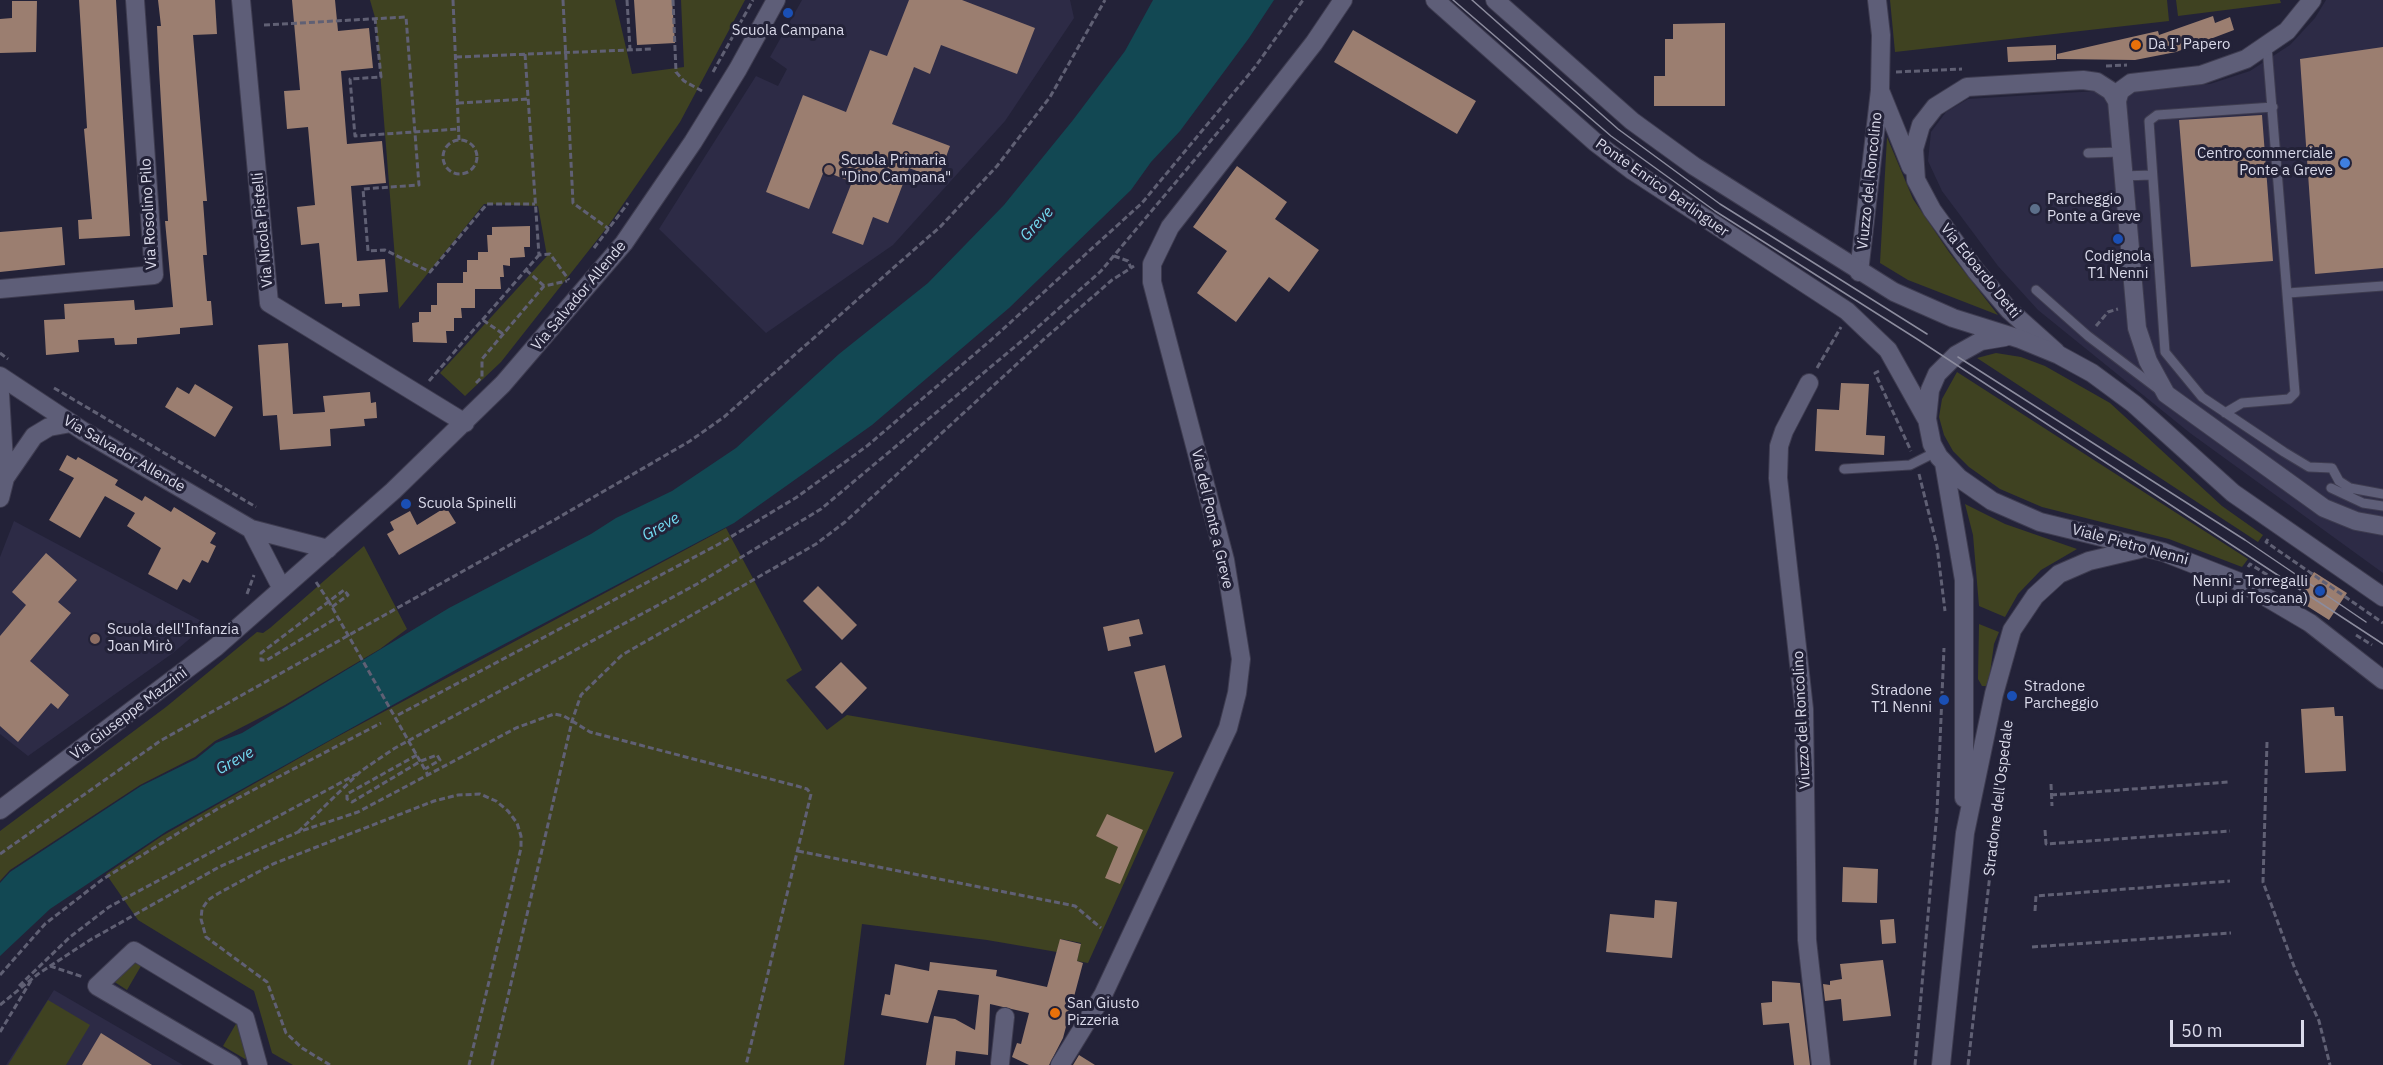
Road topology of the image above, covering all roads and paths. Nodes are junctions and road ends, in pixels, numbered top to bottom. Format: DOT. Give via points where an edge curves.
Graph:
graph roads {
  1 [pos="135,0"];
  2 [pos="242,0"];
  3 [pos="453,0"];
  4 [pos="563,0"];
  5 [pos="627,0"];
  6 [pos="673,0"];
  7 [pos="753,0"];
  8 [pos="776,0"];
  9 [pos="1105,0"];
  10 [pos="1304,0"];
  11 [pos="1343,0"];
  12 [pos="1435,0"];
  13 [pos="1495,0"];
  14 [pos="1877,0"];
  15 [pos="2312,0"];
  16 [pos="375,18"];
  17 [pos="264,25"];
  18 [pos="2267,47"];
  19 [pos="653,49"];
  20 [pos="630,50"];
  21 [pos="566,52"];
  22 [pos="525,54"];
  23 [pos="456,57"];
  24 [pos="2138,64"];
  25 [pos="2105,66"];
  26 [pos="1965,69"];
  27 [pos="1894,72"];
  28 [pos="711,75"];
  29 [pos="706,83"];
  30 [pos="1880,90"];
  31 [pos="702,91"];
  32 [pos="528,99"];
  33 [pos="697,99"];
  34 [pos="2117,101"];
  35 [pos="457,103"];
  36 [pos="2273,106"];
  37 [pos="1234,114"];
  38 [pos="458,129"];
  39 [pos="415,132"];
  40 [pos="459,140"];
  41 [pos="2121,152"];
  42 [pos="2088,153"];
  43 [pos="2152,175"];
  44 [pos="2123,176"];
  45 [pos="1916,180"];
  46 [pos="634,195"];
  47 [pos="535,204"];
  48 [pos="609,229"];
  49 [pos="591,252"];
  50 [pos="539,255"];
  51 [pos="1114,256"];
  52 [pos="526,270"];
  53 [pos="576,271"];
  54 [pos="1859,272"];
  55 [pos="568,280"];
  56 [pos="544,286"];
  57 [pos="2383,286"];
  58 [pos="0,289"];
  59 [pos="2036,290"];
  60 [pos="2288,293"];
  61 [pos="2122,308"];
  62 [pos="483,320"];
  63 [pos="1850,330"];
  64 [pos="2093,331"];
  65 [pos="504,335"];
  66 [pos="2010,336"];
  67 [pos="0,353"];
  68 [pos="2059,355"];
  69 [pos="2175,368"];
  70 [pos="6,369"];
  71 [pos="1882,369"];
  72 [pos="2154,373"];
  73 [pos="1809,382"];
  74 [pos="48,385"];
  75 [pos="436,386"];
  76 [pos="471,388"];
  77 [pos="2166,394"];
  78 [pos="0,402"];
  79 [pos="2225,413"];
  80 [pos="1927,419"];
  81 [pos="71,423"];
  82 [pos="465,423"];
  83 [pos="1940,457"];
  84 [pos="1916,463"];
  85 [pos="1844,469"];
  86 [pos="5,478"];
  87 [pos="2331,488"];
  88 [pos="2383,494"];
  89 [pos="0,498"];
  90 [pos="2383,506"];
  91 [pos="256,507"];
  92 [pos="2383,525"];
  93 [pos="251,529"];
  94 [pos="2266,542"];
  95 [pos="2148,548"];
  96 [pos="328,549"];
  97 [pos="254,570"];
  98 [pos="315,582"];
  99 [pos="282,589"];
  100 [pos="2383,597"];
  101 [pos="328,600"];
  102 [pos="242,601"];
  103 [pos="332,607"];
  104 [pos="1945,614"];
  105 [pos="338,617"];
  106 [pos="2383,623"];
  107 [pos="1944,646"];
  108 [pos="2383,680"];
  109 [pos="398,715"];
  110 [pos="2008,717"];
  111 [pos="572,721"];
  112 [pos="381,723"];
  113 [pos="409,742"];
  114 [pos="2267,742"];
  115 [pos="417,755"];
  116 [pos="421,761"];
  117 [pos="425,769"];
  118 [pos="361,771"];
  119 [pos="428,775"];
  120 [pos="2229,782"];
  121 [pos="2051,784"];
  122 [pos="2051,795"];
  123 [pos="2052,806"];
  124 [pos="0,810"];
  125 [pos="2045,830"];
  126 [pos="2230,831"];
  127 [pos="298,832"];
  128 [pos="1965,833"];
  129 [pos="798,851"];
  130 [pos="0,854"];
  131 [pos="2230,881"];
  132 [pos="2035,911"];
  133 [pos="1101,928"];
  134 [pos="2231,933"];
  135 [pos="2032,947"];
  136 [pos="50,966"];
  137 [pos="0,975"];
  138 [pos="33,977"];
  139 [pos="97,986"];
  140 [pos="12,993"];
  141 [pos="0,1005"];
  142 [pos="1005,1017"];
  143 [pos="0,1032"];
  144 [pos="1000,1064"];
  145 [pos="232,1065"];
  146 [pos="258,1065"];
  147 [pos="330,1065"];
  148 [pos="469,1065"];
  149 [pos="492,1065"];
  150 [pos="746,1065"];
  151 [pos="1059,1065"];
  152 [pos="1821,1065"];
  153 [pos="1915,1065"];
  154 [pos="1941,1065"];
  155 [pos="1968,1065"];
  156 [pos="2330,1065"];
  1 -- 58 [label="street, Via Rosolino Pilo" via="154,275"];
  2 -- 82 [label="street, Via Nicola Pistelli" via="269,303"];
  3 -- 23 [label="path"];
  4 -- 21 [label="path"];
  5 -- 20 [label="path"];
  6 -- 31 [label="path" via="676,72"];
  7 -- 28 [label="path"];
  8 -- 82 [label="street, Via Salvador Allende" via="693,142 624,243 532,352"];
  9 -- 130 [label="path" via="1050,97 998,166 941,226 724,417 556,519 160,741"];
  10 -- 109 [label="path" via="1255,67 1142,203 867,446 797,497 719,544"];
  11 -- 151 [label="street, Via del Ponte a Greve" via="1170,227 1152,264 1152,282 1225,560 1240,659 1237,693 1228,728 1103,995"];
  12 -- 80 [label="street, Ponte Enrico Berlinguer" via="1624,164 1847,311 1888,350"];
  13 -- 54 [label="street" via="1632,121 1694,166"];
  14 -- 30 [label="street, Viuzzo del Roncolino"];
  15 -- 18 [label="street" via="2287,31"];
  16 -- 17 [label="path"];
  16 -- 39 [label="path" via="406,16"];
  16 -- 39 [label="path" via="381,77 350,79 355,136"];
  18 -- 34 [label="street" via="2236,64 2201,75 2131,83"];
  18 -- 36 [label="lane"];
  19 -- 20 [label="path"];
  20 -- 21 [label="path"];
  21 -- 22 [label="path"];
  21 -- 48 [label="path" via="573,203"];
  22 -- 23 [label="path"];
  22 -- 32 [label="path"];
  23 -- 35 [label="path"];
  24 -- 25 [label="path"];
  26 -- 27 [label="path"];
  29 -- 31 [label="path"];
  30 -- 45 [label="street, Viuzzo del Roncolino"];
  30 -- 54 [label="street, Viuzzo del Roncolino"];
  31 -- 33 [label="path"];
  32 -- 35 [label="path"];
  32 -- 47 [label="path"];
  34 -- 41 [label="street"];
  34 -- 45 [label="street, Via Edoardo Detti" via="2107,87 2088,80 1967,87 1940,103 1921,125 1914,149"];
  35 -- 38 [label="path"];
  36 -- 43 [label="lane" via="2153,117 2148,125"];
  36 -- 60 [label="lane"];
  37 -- 51 [label="path"];
  38 -- 39 [label="path"];
  38 -- 40 [label="path"];
  39 -- 47 [label="path" via="419,184 363,189 368,251 385,250 430,272 487,204"];
  40 -- 40 [label="path" via="469,143 477,157 470,171 459,174 448,170 442,160 448,144"];
  41 -- 42 [label="lane"];
  41 -- 44 [label="street"];
  43 -- 44 [label="lane"];
  43 -- 69 [label="lane" via="2165,352"];
  44 -- 72 [label="street" via="2135,319 2141,346"];
  45 -- 68 [label="street, Via Edoardo Detti" via="1932,210 1976,271 2010,310"];
  46 -- 48 [label="path"];
  47 -- 50 [label="path"];
  48 -- 49 [label="path"];
  50 -- 52 [label="path"];
  50 -- 55 [label="path" via="550,254"];
  51 -- 111 [label="path" via="1128,261 1131,268 1043,339 845,522 816,544 622,655 581,695"];
  51 -- 113 [label="path" via="1030,334 821,509 697,584"];
  52 -- 56 [label="path"];
  52 -- 62 [label="path"];
  53 -- 55 [label="path"];
  54 -- 66 [label="street" via="1932,310"];
  55 -- 56 [label="path"];
  56 -- 65 [label="path"];
  57 -- 60 [label="lane"];
  59 -- 77 [label="lane" via="2088,336"];
  60 -- 79 [label="lane" via="2294,395 2285,400 2242,403"];
  61 -- 64 [label="path" via="2108,312"];
  62 -- 65 [label="path"];
  62 -- 75 [label="path" via="428,381"];
  63 -- 73 [label="path" via="1843,323"];
  65 -- 76 [label="path" via="482,359 482,377"];
  66 -- 68 [label="street"];
  66 -- 80 [label="street" via="1973,345 1949,361 1933,382"];
  67 -- 70 [label="path"];
  68 -- 100 [label="street" via="2122,393 2233,493"];
  69 -- 72 [label="lane"];
  69 -- 79 [label="lane" via="2202,397"];
  70 -- 81 [label="street, Via Salvador Allende"];
  71 -- 84 [label="path" via="1875,373"];
  72 -- 77 [label="street"];
  73 -- 152 [label="street, Viuzzo del Roncolino" via="1779,446 1778,478 1804,709 1806,940"];
  74 -- 91 [label="path"];
  77 -- 92 [label="street" via="2324,508 2356,521"];
  78 -- 86 [label="street"];
  79 -- 88 [label="lane" via="2309,467 2332,468 2343,485"];
  80 -- 83 [label="street"];
  81 -- 86 [label="street" via="49,427 34,436"];
  81 -- 93 [label="street, Via Salvador Allende"];
  82 -- 96 [label="street, Via Salvador Allende"];
  83 -- 84 [label="lane"];
  83 -- 95 [label="street, Viale Pietro Nenni" via="1974,490 2020,514"];
  83 -- 128 [label="street, Stradone dell'Ospedale" via="1964,580"];
  84 -- 85 [label="lane"];
  84 -- 104 [label="path" via="1937,546"];
  86 -- 89 [label="street"];
  87 -- 90 [label="lane" via="2363,503"];
  93 -- 96 [label="street, Via Salvador Allende"];
  93 -- 99 [label="street"];
  94 -- 106 [label="path"];
  95 -- 108 [label="street, Viale Pietro Nenni" via="2205,567 2278,603 2340,644"];
  95 -- 128 [label="street, Stradone dell'Ospedale" via="2075,565 2051,580 2029,603 2006,648"];
  96 -- 99 [label="street, Via Salvador Allende"];
  97 -- 102 [label="path"];
  98 -- 101 [label="path"];
  99 -- 124 [label="street, Via Giuseppe Mazzini" via="170,684"];
  101 -- 103 [label="path, bridge"];
  101 -- 103 [label="path" via="344,590 348,595"];
  101 -- 105 [label="path" via="261,653 261,660"];
  103 -- 105 [label="path, bridge"];
  105 -- 113 [label="path, bridge"];
  107 -- 153 [label="path" via="1937,812"];
  110 -- 155 [label="path, Stradone dell'Ospedale"];
  111 -- 119 [label="path" via="554,714 544,716"];
  111 -- 129 [label="path" via="590,732 807,789 811,800"];
  111 -- 149 [label="path"];
  112 -- 137 [label="path" via="219,808 103,879 45,924"];
  113 -- 115 [label="path, bridge"];
  113 -- 118 [label="path"];
  114 -- 156 [label="path" via="2263,882 2319,1022"];
  115 -- 116 [label="path, bridge"];
  115 -- 116 [label="path" via="347,794 347,799 352,802"];
  116 -- 117 [label="path, bridge"];
  116 -- 117 [label="path" via="437,755 440,760"];
  117 -- 119 [label="path, bridge"];
  118 -- 127 [label="path"];
  118 -- 140 [label="path" via="109,907 70,937"];
  119 -- 127 [label="path" via="358,812"];
  120 -- 122 [label="path"];
  121 -- 122 [label="path"];
  122 -- 123 [label="path"];
  125 -- 126 [label="path" via="2046,844"];
  127 -- 136 [label="path" via="219,867"];
  128 -- 154 [label="street, Stradone dell'Ospedale"];
  129 -- 133 [label="path" via="1075,906"];
  129 -- 150 [label="path"];
  131 -- 132 [label="path" via="2036,896"];
  134 -- 135 [label="path"];
  136 -- 138 [label="path"];
  136 -- 139 [label="path" via="77,973"];
  138 -- 140 [label="path"];
  138 -- 143 [label="path"];
  139 -- 145 [label="street"];
  139 -- 146 [label="street" via="134,951 245,1018"];
  140 -- 141 [label="path"];
  142 -- 144 [label="street"];
  147 -- 148 [label="path" via="286,1033 267,982 206,938 202,909 219,893 273,864 434,801 480,794 508,811 517,823 521,848"];
}
